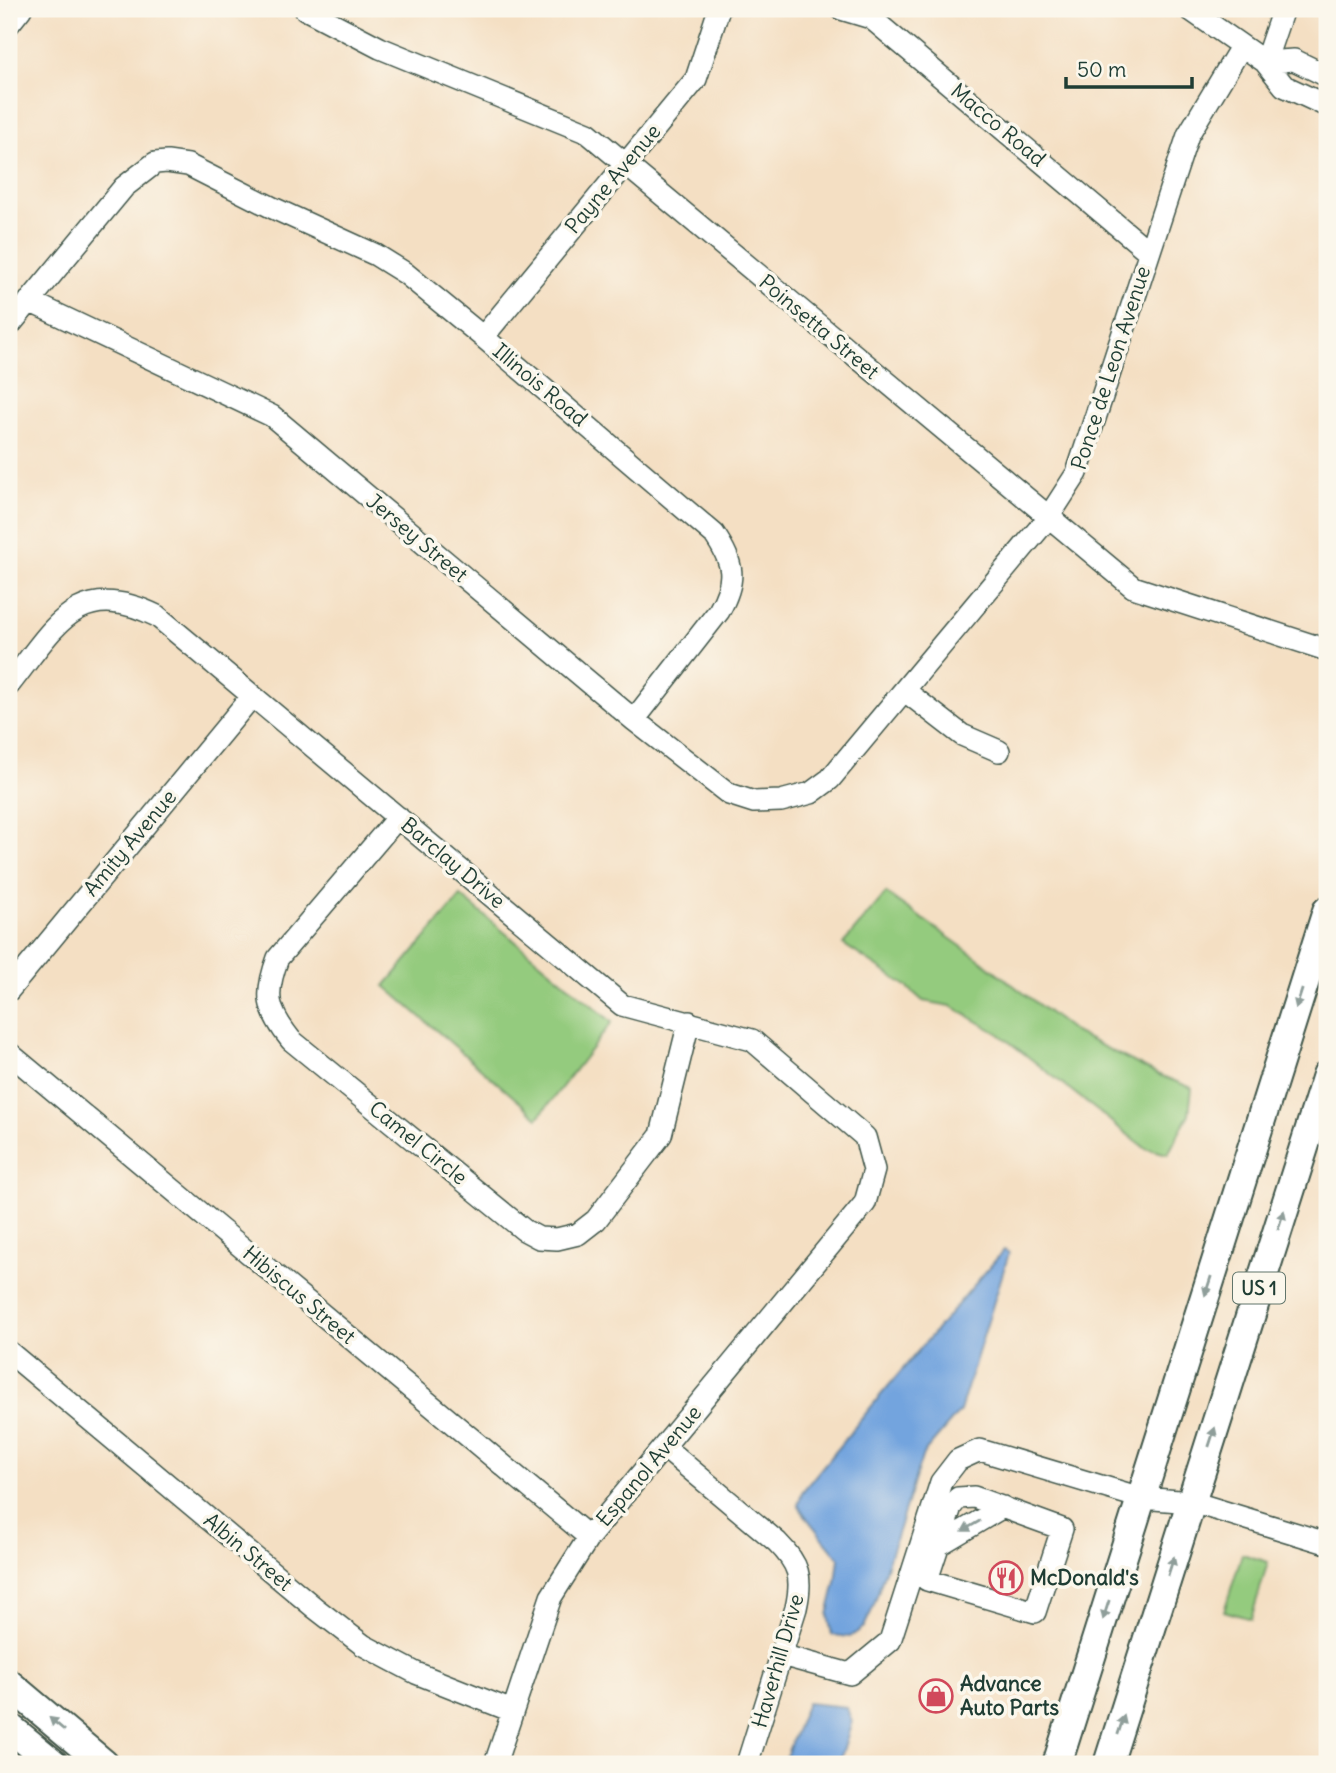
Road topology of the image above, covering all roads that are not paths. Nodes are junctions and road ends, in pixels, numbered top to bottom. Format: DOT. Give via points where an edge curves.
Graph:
graph roads {
  1 [pos="21,9"];
  2 [pos="304,9"];
  3 [pos="719,9"];
  4 [pos="841,9"];
  5 [pos="1189,9"];
  6 [pos="1283,9"];
  7 [pos="9,23"];
  8 [pos="1241,47"];
  9 [pos="1265,62"];
  10 [pos="1327,76"];
  11 [pos="1327,106"];
  12 [pos="625,165"];
  13 [pos="1149,252"];
  14 [pos="29,301"];
  15 [pos="9,326"];
  16 [pos="483,337"];
  17 [pos="1048,518"];
  18 [pos="1327,650"];
  19 [pos="9,685"];
  20 [pos="905,691"];
  21 [pos="252,696"];
  22 [pos="634,720"];
  23 [pos="999,751"];
  24 [pos="781,801"];
  25 [pos="398,817"];
  26 [pos="1327,911"];
  27 [pos="9,990"];
  28 [pos="689,1022"];
  29 [pos="9,1053"];
  30 [pos="1327,1075"];
  31 [pos="865,1203"];
  32 [pos="9,1352"];
  33 [pos="665,1448"];
  34 [pos="1141,1498"];
  35 [pos="945,1499"];
  36 [pos="1192,1502"];
  37 [pos="1003,1507"];
  38 [pos="589,1536"];
  39 [pos="1323,1542"];
  40 [pos="939,1545"];
  41 [pos="781,1655"];
  42 [pos="9,1684"];
  43 [pos="512,1711"];
  44 [pos="9,1727"];
  45 [pos="54,1764"];
  46 [pos="104,1764"];
  47 [pos="495,1764"];
  48 [pos="747,1764"];
  49 [pos="1056,1764"];
  50 [pos="1108,1764"];
  1 -- 7 [label="street"];
  2 -- 12 [label="street, Poinsetta Street" via="380,48 588,133"];
  3 -- 12 [label="street, Payne Avenue" via="696,79"];
  4 -- 13 [label="street, Macco Road" via="871,18"];
  5 -- 8 [label="street"];
  6 -- 9 [label="street"];
  8 -- 9 [label="street"];
  8 -- 13 [label="street, Ponce de Leon Avenue" via="1188,135"];
  9 -- 10 [label="street" via="1294,60"];
  9 -- 11 [label="street" via="1284,86"];
  12 -- 16 [label="street, Payne Avenue"];
  12 -- 17 [label="street, Poinsetta Street"];
  13 -- 17 [label="street, Ponce de Leon Avenue" via="1077,473"];
  14 -- 15 [label="street"];
  14 -- 16 [label="street, Illinois Road" via="124,187 155,163 167,162 188,165 376,255"];
  14 -- 22 [label="street, Jersey Street" via="271,416"];
  16 -- 22 [label="street, Illinois Road" via="714,534 727,553 732,575 728,595"];
  17 -- 18 [label="street, Poinsetta Street" via="1133,587"];
  17 -- 20 [label="street, Ponce de Leon Avenue"];
  19 -- 21 [label="street, Barclay Drive" via="65,615 110,601 157,616"];
  20 -- 23 [label="street" via="962,735"];
  20 -- 24 [label="street, Ponce de Leon Avenue" via="830,779 811,793"];
  21 -- 25 [label="street, Barclay Drive"];
  21 -- 27 [label="street, Amity Avenue"];
  22 -- 24 [label="street, Jersey Street" via="729,794 754,802"];
  25 -- 28 [label="street, Barclay Drive" via="622,1004"];
  25 -- 28 [label="street, Camel Circle" via="278,958 268,1000 276,1022 292,1040 524,1230 539,1238 556,1238 578,1234 596,1220 661,1135"];
  26 -- 34 [label="main road, US 1, one-way"];
  28 -- 31 [label="street, Barclay Drive" via="752,1040 865,1137 874,1170"];
  29 -- 38 [label="street, Hibiscus Street"];
  36 -- 30 [label="main road, US 1, one-way"];
  31 -- 33 [label="street, Espanol Avenue"];
  32 -- 43 [label="street, Albin Street" via="363,1645 416,1673"];
  33 -- 38 [label="street, Espanol Avenue"];
  33 -- 41 [label="street, Haverhill Drive" via="792,1557 800,1592"];
  34 -- 35 [label="street" via="980,1450 958,1460 940,1482"];
  34 -- 36 [label="street"];
  34 -- 49 [label="main road, US 1, one-way"];
  35 -- 37 [label="street" via="974,1497"];
  35 -- 40 [label="street"];
  35 -- 41 [label="street" via="890,1641 850,1674"];
  36 -- 39 [label="street"];
  50 -- 36 [label="main road, US 1, one-way"];
  37 -- 40 [label="street, one-way"];
  37 -- 40 [label="street" via="1062,1528 1035,1612 927,1580"];
  38 -- 43 [label="street, Espanol Avenue" via="551,1597"];
  41 -- 48 [label="street, Haverhill Drive"];
  46 -- 42 [label="main road, one-way"];
  43 -- 47 [label="street, Espanol Avenue"];
  44 -- 45 [label="main road"];
}
